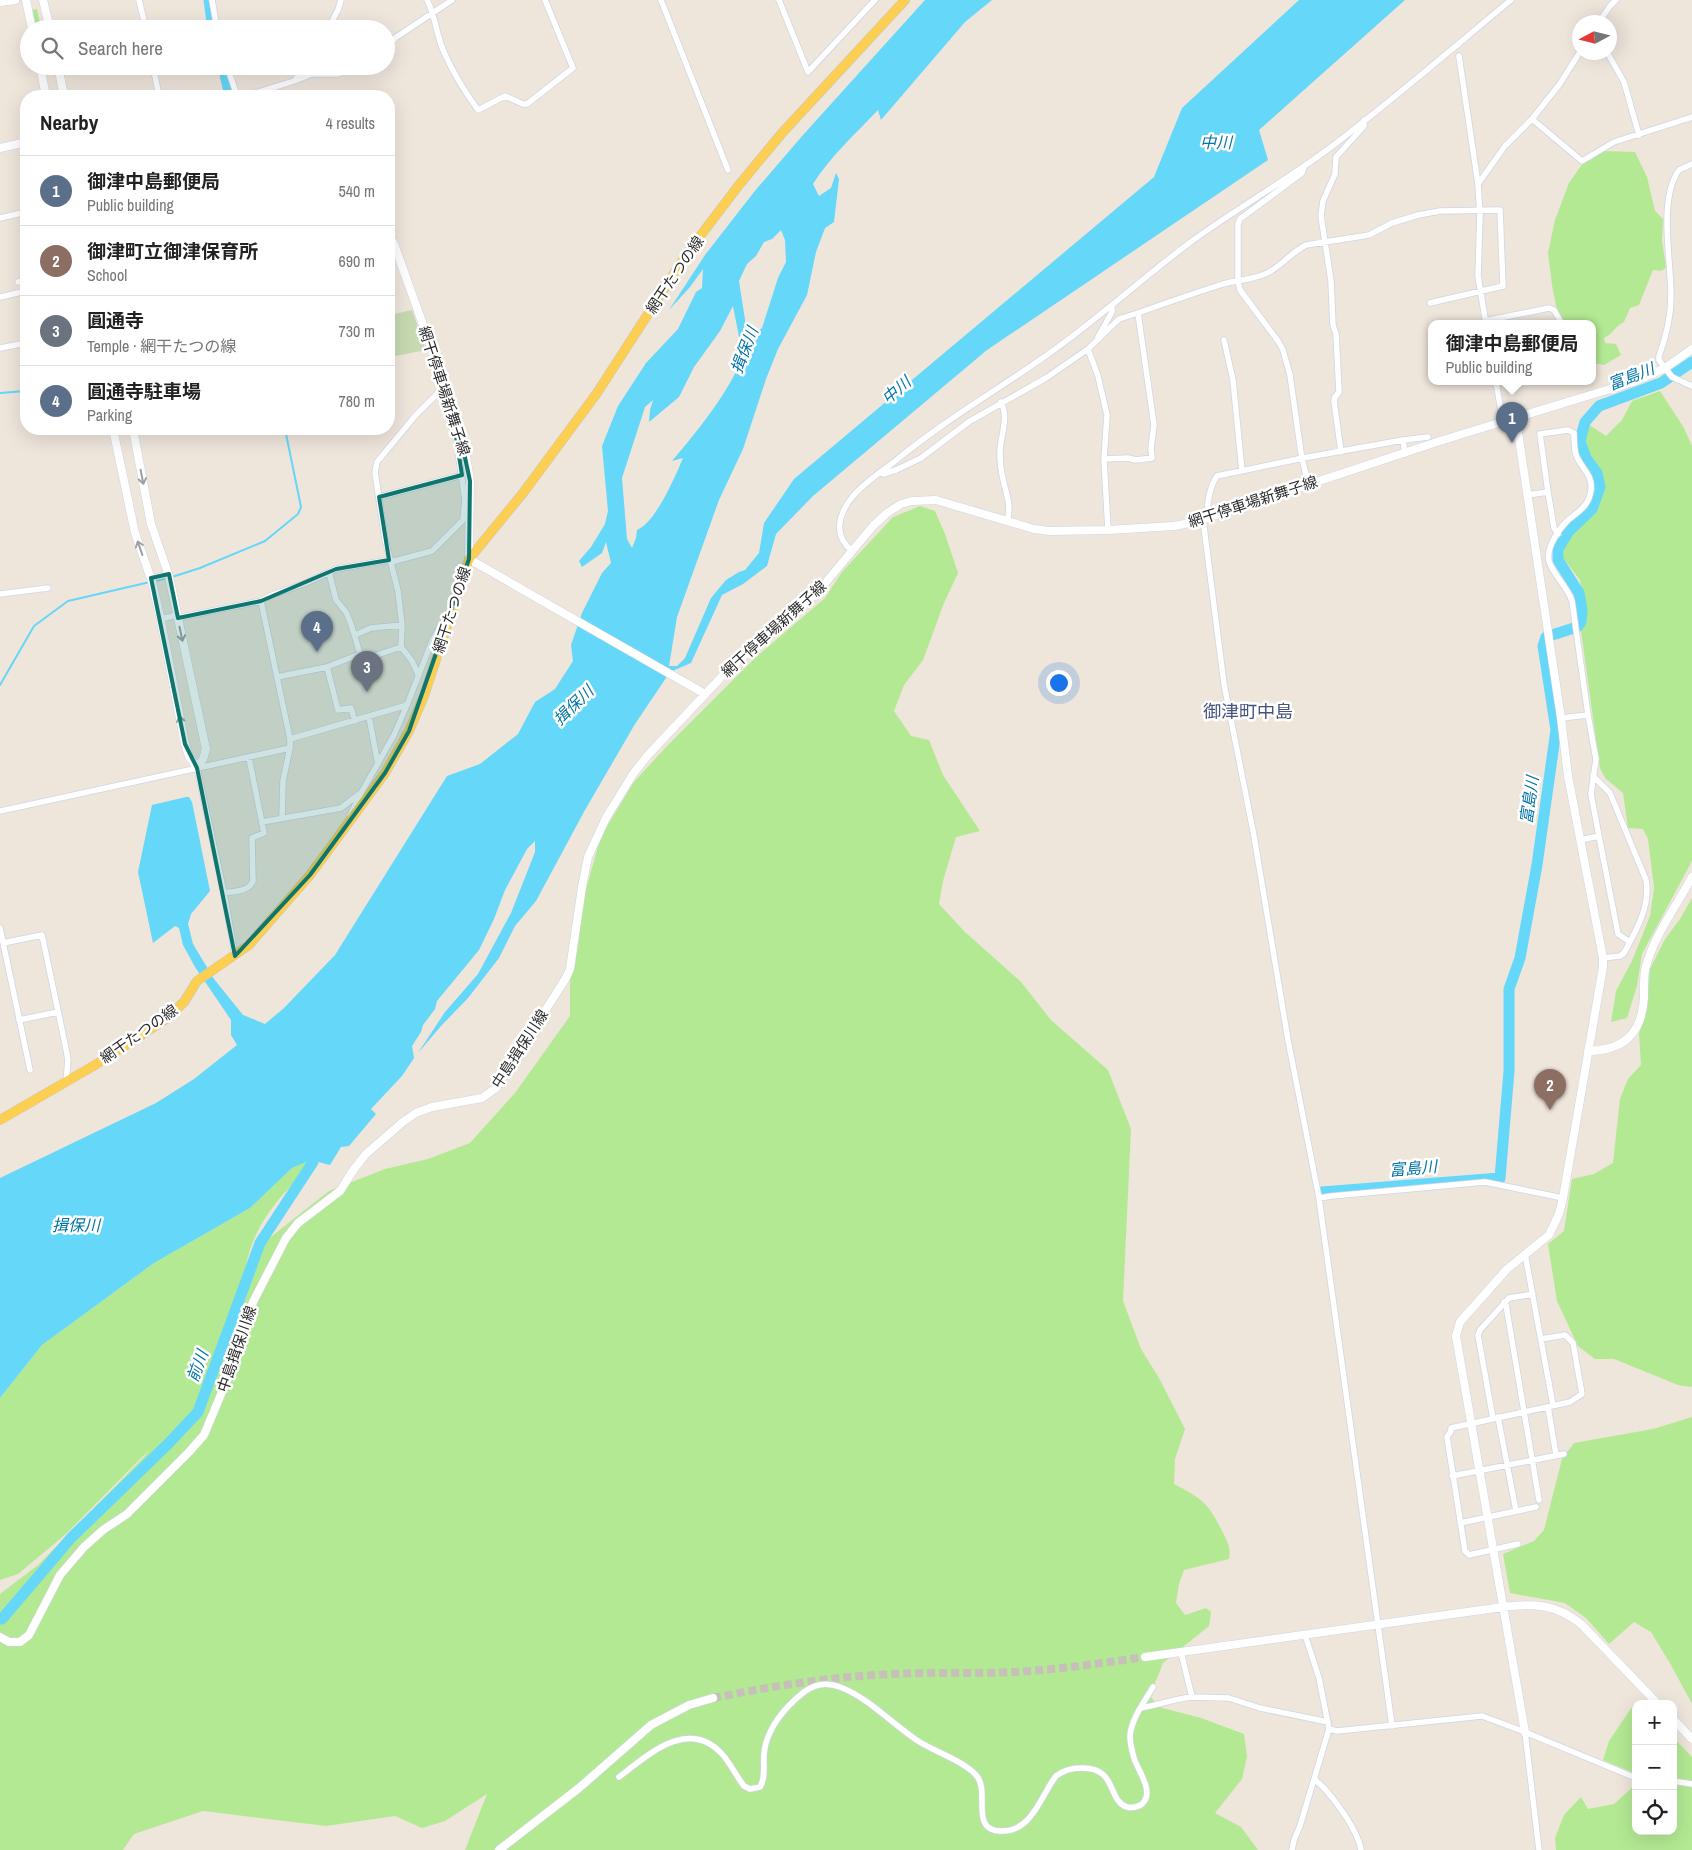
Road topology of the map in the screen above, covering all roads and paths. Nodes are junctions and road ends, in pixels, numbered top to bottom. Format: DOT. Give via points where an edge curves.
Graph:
graph roads {
  1 [pos="15,0"];
  2 [pos="26,0"];
  3 [pos="43,0"];
  4 [pos="139,0"];
  5 [pos="212,0"];
  6 [pos="341,0"];
  7 [pos="427,0"];
  8 [pos="452,0"];
  9 [pos="545,0"];
  10 [pos="662,0"];
  11 [pos="779,0"];
  12 [pos="875,0"];
  13 [pos="905,0"];
  14 [pos="1512,0"];
  15 [pos="1614,0"];
  16 [pos="0,2"];
  17 [pos="433,12"];
  18 [pos="1604,15"];
  19 [pos="30,20"];
  20 [pos="48,20"];
  21 [pos="144,20"];
  22 [pos="215,20"];
  23 [pos="332,20"];
  24 [pos="395,37"];
  25 [pos="1459,56"];
  26 [pos="1575,60"];
  27 [pos="1612,60"];
  28 [pos="42,75"];
  29 [pos="60,75"];
  30 [pos="155,75"];
  31 [pos="230,75"];
  32 [pos="299,75"];
  33 [pos="309,75"];
  34 [pos="294,81"];
  35 [pos="45,90"];
  36 [pos="63,90"];
  37 [pos="158,90"];
  38 [pos="235,90"];
  39 [pos="265,90"];
  40 [pos="1692,117"];
  41 [pos="1532,119"];
  42 [pos="1364,120"];
  43 [pos="1640,135"];
  44 [pos="20,143"];
  45 [pos="0,148"];
  46 [pos="1692,164"];
  47 [pos="1304,167"];
  48 [pos="728,170"];
  49 [pos="1478,184"];
  50 [pos="1480,211"];
  51 [pos="20,213"];
  52 [pos="0,218"];
  53 [pos="1325,241"];
  54 [pos="395,247"];
  55 [pos="1238,281"];
  56 [pos="1480,291"];
  57 [pos="20,293"];
  58 [pos="0,297"];
  59 [pos="1430,304"];
  60 [pos="1112,306"];
  61 [pos="1138,313"];
  62 [pos="1486,320"];
  63 [pos="1495,320"];
  64 [pos="1560,320"];
  65 [pos="1098,340"];
  66 [pos="1224,340"];
  67 [pos="20,344"];
  68 [pos="0,348"];
  69 [pos="1088,349"];
  70 [pos="1692,349"];
  71 [pos="1667,370"];
  72 [pos="1497,385"];
  73 [pos="445,386"];
  74 [pos="1692,386"];
  75 [pos="1001,402"];
  76 [pos="1516,419"];
  77 [pos="1503,422"];
  78 [pos="460,434"];
  79 [pos="114,435"];
  80 [pos="133,435"];
  81 [pos="1428,437"];
  82 [pos="1403,440"];
  83 [pos="1341,452"];
  84 [pos="1404,454"];
  85 [pos="1303,458"];
  86 [pos="1104,459"];
  87 [pos="1242,471"];
  88 [pos="880,472"];
  89 [pos="462,475"];
  90 [pos="1308,484"];
  91 [pos="1548,492"];
  92 [pos="1527,495"];
  93 [pos="378,497"];
  94 [pos="1205,518"];
  95 [pos="1008,521"];
  96 [pos="1108,530"];
  97 [pos="1558,534"];
  98 [pos="852,551"];
  99 [pos="390,561"];
  100 [pos="472,561"];
  101 [pos="329,572"];
  102 [pos="169,574"];
  103 [pos="151,578"];
  104 [pos="48,588"];
  105 [pos="0,594"];
  106 [pos="261,601"];
  107 [pos="452,607"];
  108 [pos="177,617"];
  109 [pos="161,619"];
  110 [pos="402,625"];
  111 [pos="354,635"];
  112 [pos="401,647"];
  113 [pos="360,654"];
  114 [pos="327,667"];
  115 [pos="418,674"];
  116 [pos="277,678"];
  117 [pos="702,692"];
  118 [pos="407,705"];
  119 [pos="1588,715"];
  120 [pos="368,717"];
  121 [pos="1561,718"];
  122 [pos="355,721"];
  123 [pos="290,739"];
  124 [pos="290,748"];
  125 [pos="249,758"];
  126 [pos="378,764"];
  127 [pos="197,768"];
  128 [pos="1594,776"];
  129 [pos="361,793"];
  130 [pos="0,811"];
  131 [pos="282,818"];
  132 [pos="262,822"];
  133 [pos="347,826"];
  134 [pos="1599,836"];
  135 [pos="1580,840"];
  136 [pos="1692,877"];
  137 [pos="224,893"];
  138 [pos="0,928"];
  139 [pos="1630,942"];
  140 [pos="3,943"];
  141 [pos="235,956"];
  142 [pos="1603,958"];
  143 [pos="58,1012"];
  144 [pos="19,1020"];
  145 [pos="1588,1051"];
  146 [pos="30,1070"];
  147 [pos="66,1082"];
  148 [pos="0,1120"];
  149 [pos="1318,1198"];
  150 [pos="1563,1198"];
  151 [pos="1526,1254"];
  152 [pos="1533,1294"];
  153 [pos="1504,1302"];
  154 [pos="1541,1339"];
  155 [pos="1551,1406"];
  156 [pos="1523,1412"];
  157 [pos="1495,1418"];
  158 [pos="1470,1423"];
  159 [pos="1564,1454"];
  160 [pos="1556,1455"];
  161 [pos="1532,1459"];
  162 [pos="1508,1465"];
  163 [pos="1479,1471"];
  164 [pos="1452,1476"];
  165 [pos="1539,1500"];
  166 [pos="1536,1507"];
  167 [pos="1516,1511"];
  168 [pos="1487,1517"];
  169 [pos="1460,1523"];
  170 [pos="1518,1544"];
  171 [pos="1493,1549"];
  172 [pos="1503,1607"];
  173 [pos="1378,1625"];
  174 [pos="1305,1634"];
  175 [pos="0,1637"];
  176 [pos="1181,1652"];
  177 [pos="1145,1657"];
  178 [pos="1153,1687"];
  179 [pos="1192,1697"];
  180 [pos="713,1698"];
  181 [pos="1654,1700"];
  182 [pos="1141,1708"];
  183 [pos="1328,1722"];
  184 [pos="1677,1723"];
  185 [pos="1392,1726"];
  186 [pos="1328,1729"];
  187 [pos="1525,1732"];
  188 [pos="1692,1738"];
  189 [pos="1632,1776"];
  190 [pos="619,1777"];
  191 [pos="1314,1779"];
  192 [pos="1677,1782"];
  193 [pos="1692,1784"];
  194 [pos="499,1850"];
  195 [pos="1292,1850"];
  196 [pos="1361,1850"];
  197 [pos="1539,1850"];
  1 -- 16 [label="street"];
  2 -- 19 [label="street"];
  3 -- 20 [label="street"];
  4 -- 21 [label="street"];
  5 -- 22 [label="street"];
  6 -- 23 [label="street"];
  7 -- 17 [label="street"];
  8 -- 17 [label="street"];
  9 -- 17 [label="street" via="573,68 527,104 505,96 478,110 443,51"];
  10 -- 48 [label="street"];
  11 -- 12 [label="street" via="808,72"];
  13 -- 100 [label="main road, 網干たつの線" via="782,133 739,185 688,252 596,393"];
  14 -- 42 [label="street"];
  15 -- 18 [label="street"];
  17 -- 24 [label="street"];
  25 -- 49 [label="street"];
  26 -- 41 [label="street"];
  27 -- 43 [label="street" via="1624,82"];
  28 -- 35 [label="street"];
  29 -- 36 [label="street"];
  30 -- 37 [label="street"];
  31 -- 38 [label="street"];
  32 -- 34 [label="street"];
  33 -- 34 [label="street"];
  34 -- 39 [label="street"];
  40 -- 43 [label="street"];
  41 -- 43 [label="street" via="1582,161 1605,146"];
  41 -- 49 [label="street" via="1505,146"];
  42 -- 47 [label="street"];
  42 -- 53 [label="street" via="1364,126 1336,157 1335,174 1323,201 1321,216"];
  44 -- 45 [label="street"];
  46 -- 71 [label="street" via="1677,172 1670,189 1670,310 1659,356"];
  47 -- 55 [label="street" via="1302,173 1240,219"];
  47 -- 60 [label="street" via="1187,245"];
  49 -- 50 [label="street"];
  50 -- 53 [label="street" via="1440,211 1418,215 1369,234"];
  50 -- 56 [label="street"];
  50 -- 56 [label="street" via="1500,210 1503,286"];
  51 -- 52 [label="street"];
  53 -- 55 [label="street" via="1297,250 1264,275"];
  53 -- 83 [label="street" via="1338,358 1339,392 1334,401"];
  54 -- 73 [label="street, 網干停車場新舞子線"];
  55 -- 61 [label="street"];
  55 -- 85 [label="street" via="1240,290 1283,350"];
  56 -- 59 [label="street"];
  56 -- 62 [label="street"];
  57 -- 58 [label="street"];
  60 -- 65 [label="street"];
  60 -- 88 [label="street" via="1048,354 925,436"];
  61 -- 65 [label="street" via="1119,319"];
  61 -- 86 [label="street" via="1154,425 1152,458"];
  63 -- 64 [label="street" via="1549,308"];
  65 -- 69 [label="street"];
  66 -- 87 [label="street" via="1234,380"];
  67 -- 68 [label="street"];
  69 -- 75 [label="street" via="1046,378"];
  69 -- 86 [label="street" via="1107,415"];
  70 -- 71 [label="street, 網干停車場新舞子線"];
  71 -- 74 [label="street" via="1672,377"];
  71 -- 76 [label="street, 網干停車場新舞子線"];
  72 -- 77 [label="street"];
  73 -- 78 [label="street, 網干停車場新舞子線"];
  73 -- 93 [label="street" via="377,462"];
  75 -- 88 [label="street" via="920,458 896,470"];
  75 -- 95 [label="street" via="1006,422 1000,446 1000,465 1009,499"];
  76 -- 77 [label="street, 網干停車場新舞子線"];
  76 -- 92 [label="street"];
  77 -- 84 [label="street, 網干停車場新舞子線"];
  78 -- 89 [label="street" via="456,437"];
  78 -- 100 [label="street, 網干停車場新舞子線" via="470,481"];
  103 -- 79 [label="street, one-way" via="135,533"];
  80 -- 102 [label="street, one-way" via="151,524"];
  81 -- 82 [label="street"];
  82 -- 83 [label="street"];
  82 -- 84 [label="street"];
  83 -- 85 [label="street"];
  84 -- 90 [label="street, 網干停車場新舞子線"];
  85 -- 87 [label="street"];
  85 -- 90 [label="street"];
  86 -- 96 [label="street"];
  87 -- 94 [label="street" via="1217,476"];
  88 -- 98 [label="street" via="853,496 839,520 841,535"];
  89 -- 93 [label="street"];
  89 -- 99 [label="street" via="463,520 432,551"];
  90 -- 94 [label="street, 網干停車場新舞子線"];
  91 -- 92 [label="street"];
  91 -- 97 [label="street" via="1554,528"];
  91 -- 97 [label="street" via="1540,434 1568,430 1574,433 1576,454 1587,472 1591,490 1584,508"];
  92 -- 121 [label="street"];
  93 -- 99 [label="street"];
  94 -- 96 [label="street, 網干停車場新舞子線" via="1174,526"];
  94 -- 149 [label="street" via="1224,684"];
  95 -- 96 [label="street, 網干停車場新舞子線" via="1049,531"];
  95 -- 98 [label="street, 網干停車場新舞子線" via="936,500 912,501 888,513"];
  97 -- 119 [label="street" via="1548,553 1549,562 1572,601"];
  98 -- 117 [label="street, 網干停車場新舞子線" via="816,594"];
  99 -- 101 [label="street"];
  99 -- 110 [label="street"];
  100 -- 107 [label="main road, 網干たつの線"];
  100 -- 117 [label="street"];
  101 -- 106 [label="street"];
  101 -- 111 [label="street" via="336,600 346,612"];
  102 -- 103 [label="street"];
  102 -- 108 [label="street"];
  103 -- 109 [label="street"];
  104 -- 105 [label="street"];
  106 -- 108 [label="street"];
  106 -- 116 [label="street"];
  107 -- 115 [label="street"];
  107 -- 133 [label="main road, 網干たつの線" via="424,696 408,731 385,773"];
  108 -- 109 [label="street"];
  108 -- 127 [label="street, one-way" via="206,749"];
  127 -- 109 [label="street, one-way" via="185,744"];
  110 -- 111 [label="street" via="371,628"];
  110 -- 112 [label="street"];
  111 -- 113 [label="street"];
  112 -- 113 [label="street" via="365,659"];
  112 -- 115 [label="street"];
  113 -- 114 [label="street"];
  114 -- 116 [label="street"];
  114 -- 122 [label="street" via="338,710 351,708"];
  115 -- 118 [label="street"];
  116 -- 123 [label="street"];
  117 -- 175 [label="street, 中島揖保川線" via="648,754 599,830 585,870 570,969 496,1088 482,1098 432,1107 404,1121 366,1154 340,1191 298,1223 286,1238 253,1302 237,1356 204,1435 127,1514 84,1547 60,1575 29,1635 20,1642 9,1642"];
  118 -- 120 [label="street"];
  118 -- 126 [label="street"];
  119 -- 121 [label="street"];
  119 -- 128 [label="street" via="1596,759"];
  120 -- 122 [label="street"];
  120 -- 126 [label="street"];
  121 -- 135 [label="street"];
  122 -- 123 [label="street"];
  123 -- 124 [label="street"];
  124 -- 125 [label="street"];
  124 -- 131 [label="street" via="283,781"];
  125 -- 127 [label="street"];
  125 -- 132 [label="street"];
  126 -- 129 [label="street"];
  127 -- 130 [label="street"];
  127 -- 137 [label="street"];
  128 -- 134 [label="street" via="1591,794"];
  128 -- 139 [label="street" via="1610,793 1646,880 1647,901"];
  129 -- 131 [label="street" via="341,808"];
  129 -- 133 [label="street"];
  131 -- 132 [label="street"];
  132 -- 137 [label="street" via="264,833 252,838 251,886"];
  133 -- 141 [label="main road, 網干たつの線" via="293,896"];
  134 -- 135 [label="street"];
  134 -- 139 [label="street" via="1618,934"];
  135 -- 142 [label="street"];
  136 -- 145 [label="street" via="1646,964 1643,1013 1636,1029 1617,1047"];
  137 -- 141 [label="street"];
  138 -- 140 [label="street"];
  139 -- 142 [label="street" via="1620,956"];
  140 -- 143 [label="street" via="42,936"];
  140 -- 144 [label="street"];
  141 -- 147 [label="main road, 網干たつの線" via="197,981 184,1002 166,1019"];
  142 -- 145 [label="street"];
  143 -- 144 [label="street"];
  143 -- 147 [label="street" via="68,1060"];
  144 -- 146 [label="street"];
  145 -- 150 [label="street"];
  147 -- 148 [label="main road, 網干たつの線"];
  149 -- 150 [label="street" via="1485,1182"];
  149 -- 173 [label="street"];
  150 -- 151 [label="street" via="1554,1227"];
  151 -- 152 [label="street"];
  151 -- 158 [label="street" via="1507,1269 1457,1329 1457,1348"];
  152 -- 153 [label="street" via="1509,1298"];
  152 -- 154 [label="street"];
  153 -- 156 [label="street"];
  153 -- 157 [label="street" via="1478,1335"];
  154 -- 155 [label="street"];
  154 -- 155 [label="street" via="1565,1335 1573,1343 1582,1394 1570,1402"];
  155 -- 156 [label="street"];
  155 -- 160 [label="street"];
  156 -- 157 [label="street"];
  156 -- 161 [label="street"];
  157 -- 158 [label="street"];
  157 -- 162 [label="street"];
  158 -- 163 [label="street"];
  158 -- 164 [label="street" via="1451,1428 1446,1437"];
  159 -- 160 [label="street"];
  160 -- 161 [label="street"];
  161 -- 162 [label="street"];
  161 -- 165 [label="street"];
  162 -- 163 [label="street"];
  162 -- 167 [label="street"];
  163 -- 164 [label="street"];
  163 -- 168 [label="street"];
  164 -- 169 [label="street"];
  166 -- 167 [label="street"];
  167 -- 168 [label="street"];
  168 -- 169 [label="street"];
  168 -- 171 [label="street"];
  169 -- 171 [label="street" via="1465,1551 1469,1555"];
  170 -- 171 [label="street"];
  171 -- 172 [label="street"];
  172 -- 173 [label="street"];
  172 -- 181 [label="street" via="1535,1604 1571,1616"];
  172 -- 187 [label="street"];
  173 -- 174 [label="street"];
  173 -- 185 [label="street"];
  174 -- 176 [label="street"];
  174 -- 183 [label="street"];
  176 -- 177 [label="street"];
  176 -- 179 [label="street"];
  178 -- 182 [label="street"];
  179 -- 182 [label="street"];
  179 -- 183 [label="street" via="1229,1698"];
  180 -- 194 [label="street" via="689,1705 651,1725 579,1788"];
  182 -- 190 [label="street" via="1130,1736 1135,1760 1146,1785 1145,1800 1140,1806 1126,1806 1120,1802 1102,1772 1093,1768 1073,1768 1056,1776 1030,1818 1021,1826 1002,1832 987,1827 984,1821 981,1782 976,1775 918,1742 853,1693 830,1684 805,1691 781,1715 765,1743 760,1787 750,1789 744,1786 721,1753 693,1738 676,1740 660,1748"];
  183 -- 186 [label="street"];
  184 -- 188 [label="street"];
  185 -- 186 [label="street"];
  185 -- 187 [label="street" via="1482,1716"];
  186 -- 191 [label="street"];
  187 -- 189 [label="street"];
  187 -- 197 [label="street"];
  191 -- 195 [label="street"];
  191 -- 196 [label="street" via="1342,1810"];
  192 -- 193 [label="street"];
}
